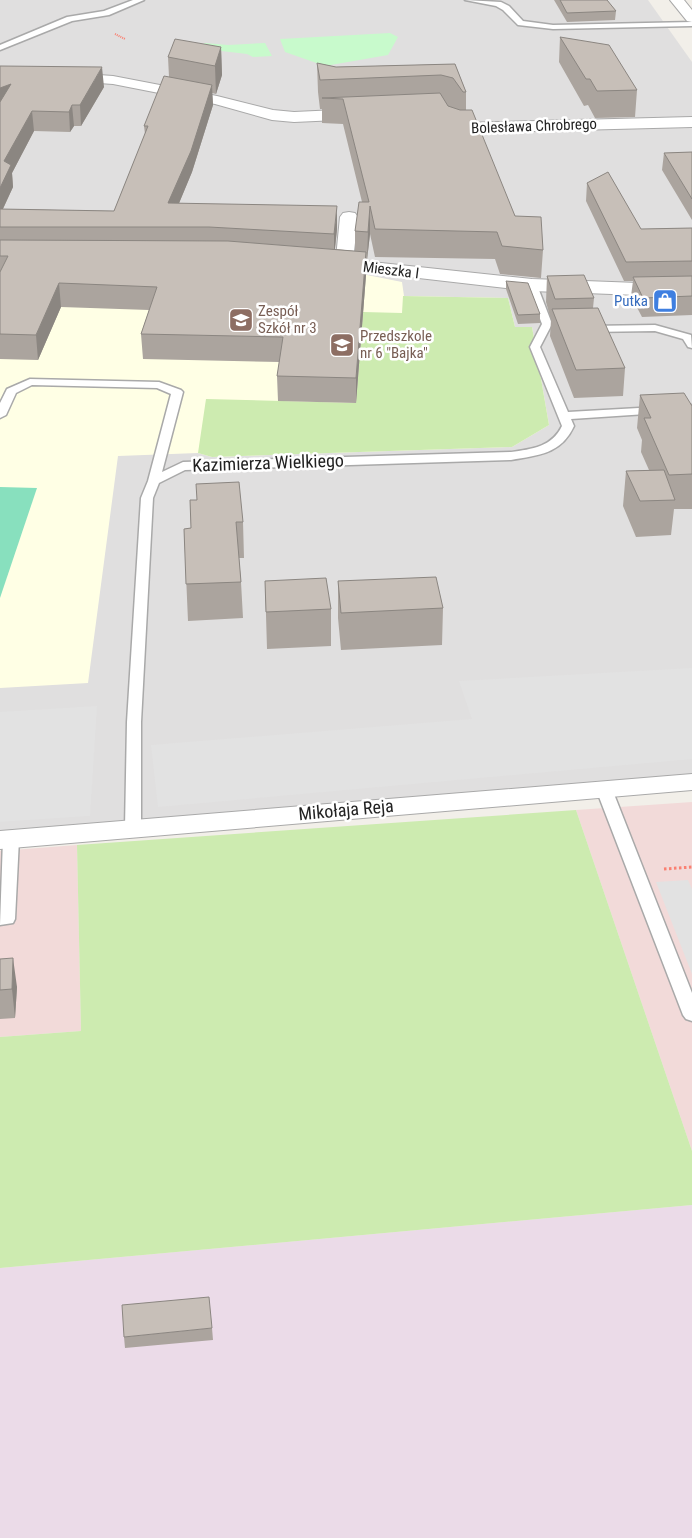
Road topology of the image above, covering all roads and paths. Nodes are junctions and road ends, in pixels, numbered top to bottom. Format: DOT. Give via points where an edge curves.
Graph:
graph roads {
  1 [pos="140,0"];
  2 [pos="469,0"];
  3 [pos="677,0"];
  4 [pos="692,18"];
  5 [pos="692,24"];
  6 [pos="0,48"];
  7 [pos="0,72"];
  8 [pos="431,112"];
  9 [pos="377,114"];
  10 [pos="692,122"];
  11 [pos="349,217"];
  12 [pos="316,262"];
  13 [pos="344,264"];
  14 [pos="532,285"];
  15 [pos="692,287"];
  16 [pos="582,330"];
  17 [pos="692,345"];
  18 [pos="692,408"];
  19 [pos="0,415"];
  20 [pos="564,416"];
  21 [pos="154,481"];
  22 [pos="692,782"];
  23 [pos="604,789"];
  24 [pos="133,828"];
  25 [pos="5,839"];
  26 [pos="0,920"];
  27 [pos="692,1016"];
  1 -- 6 [label="lane" via="106,13 70,19"];
  2 -- 5 [label="lane" via="498,4 521,23 534,26"];
  3 -- 4 [label="street"];
  7 -- 9 [label="street" via="113,80 217,100 272,115"];
  8 -- 10 [label="street, Bolesława Chrobrego" via="447,112 453,126 460,128"];
  11 -- 13 [label="street"];
  12 -- 13 [label="street, Mieszka I"];
  13 -- 14 [label="street, Mieszka I"];
  14 -- 15 [label="street, Mieszka I" via="638,289"];
  14 -- 20 [label="lane, Kazimierza Wielkiego" via="548,330 535,347"];
  16 -- 17 [label="lane" via="655,328 687,337"];
  18 -- 20 [label="lane"];
  19 -- 21 [label="lane" via="11,391 30,382 160,385 177,392"];
  20 -- 21 [label="lane, Kazimierza Wielkiego" via="568,426 564,437 555,444 511,456 183,466"];
  21 -- 24 [label="lane" via="147,498 134,722"];
  22 -- 23 [label="street, Mikołaja Reja"];
  23 -- 24 [label="street, Mikołaja Reja"];
  23 -- 27 [label="lane"];
  24 -- 25 [label="street, Mikołaja Reja"];
  25 -- 26 [label="lane" via="7,919"];
}
